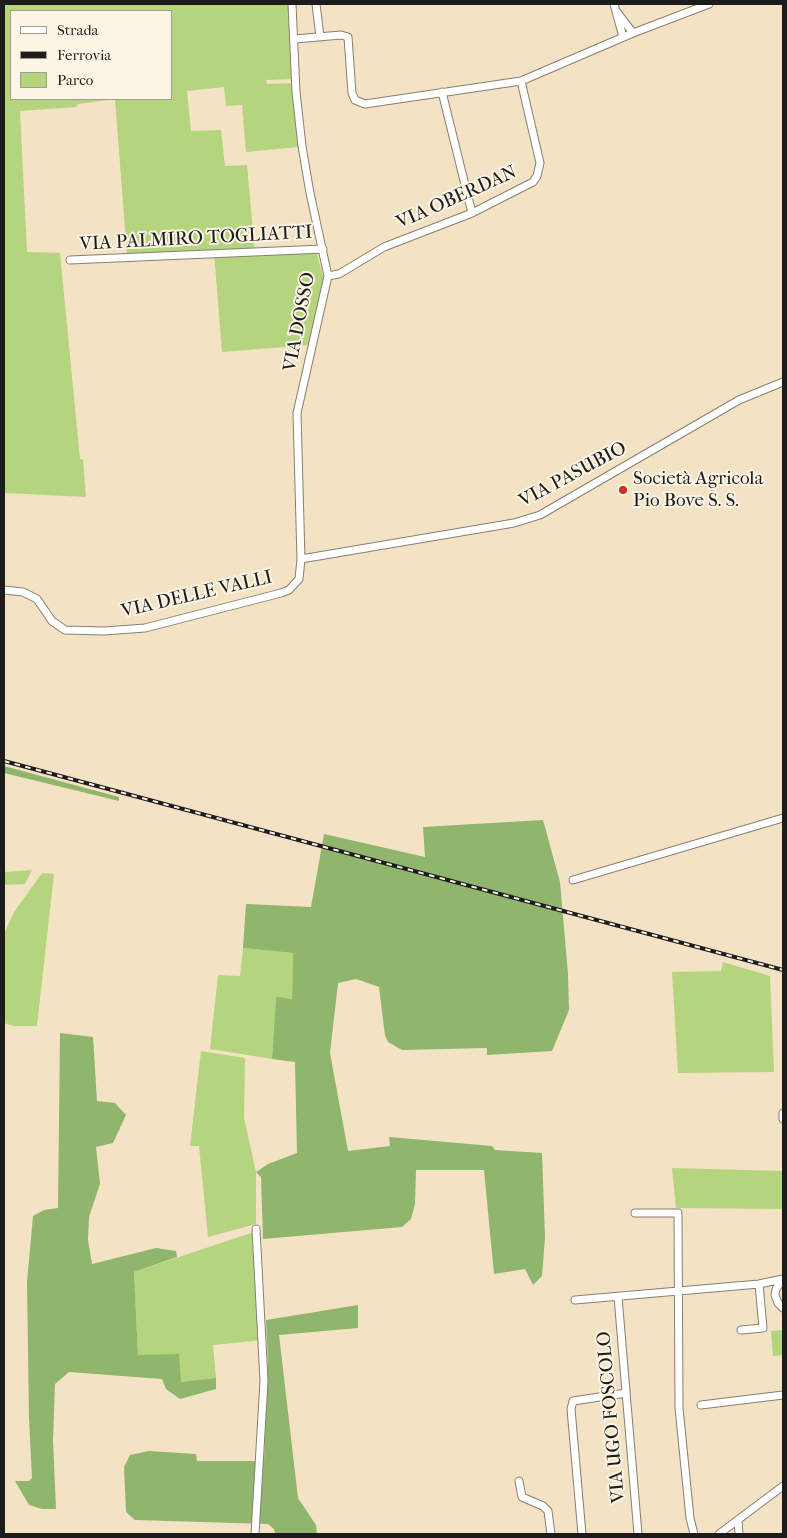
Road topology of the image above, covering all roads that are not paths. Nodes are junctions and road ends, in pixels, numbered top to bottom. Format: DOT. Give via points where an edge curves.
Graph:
graph roads {
  1 [pos="292,4"];
  2 [pos="316,4"];
  3 [pos="614,4"];
  4 [pos="709,4"];
  5 [pos="617,11"];
  6 [pos="634,33"];
  7 [pos="320,37"];
  8 [pos="623,37"];
  9 [pos="295,39"];
  10 [pos="521,81"];
  11 [pos="442,92"];
  12 [pos="472,213"];
  13 [pos="323,249"];
  14 [pos="70,260"];
  15 [pos="328,276"];
  16 [pos="783,382"];
  17 [pos="301,559"];
  18 [pos="4,590"];
  19 [pos="783,818"];
  20 [pos="574,880"];
  21 [pos="783,1113"];
  22 [pos="783,1119"];
  23 [pos="635,1213"];
  24 [pos="256,1229"];
  25 [pos="783,1279"];
  26 [pos="759,1284"];
  27 [pos="679,1291"];
  28 [pos="775,1295"];
  29 [pos="618,1297"];
  30 [pos="575,1300"];
  31 [pos="783,1308"];
  32 [pos="741,1330"];
  33 [pos="626,1393"];
  34 [pos="783,1394"];
  35 [pos="701,1405"];
  36 [pos="519,1481"];
  37 [pos="783,1486"];
  38 [pos="738,1520"];
  39 [pos="255,1534"];
  40 [pos="551,1534"];
  41 [pos="582,1534"];
  42 [pos="638,1534"];
  43 [pos="694,1534"];
  44 [pos="719,1534"];
  45 [pos="739,1534"];
  1 -- 9 [label="street, VIA DOSSO"];
  2 -- 7 [label="street"];
  3 -- 5 [label="street"];
  4 -- 6 [label="street"];
  5 -- 6 [label="street"];
  5 -- 8 [label="street"];
  6 -- 8 [label="street"];
  7 -- 9 [label="street"];
  7 -- 11 [label="street" via="348,37 352,93 360,103"];
  8 -- 10 [label="street"];
  9 -- 13 [label="street, VIA DOSSO" via="302,146"];
  10 -- 11 [label="street"];
  10 -- 12 [label="street, VIA OBERDAN" via="540,163 537,176 527,187"];
  11 -- 12 [label="street"];
  12 -- 15 [label="street, VIA OBERDAN" via="384,247 339,274"];
  13 -- 14 [label="street, VIA PALMIRO TOGLIATTI"];
  13 -- 15 [label="street, VIA DOSSO"];
  15 -- 17 [label="street, VIA DOSSO" via="298,413"];
  16 -- 17 [label="street, VIA PASUBIO" via="739,400 540,515 514,523"];
  17 -- 18 [label="street, VIA DELLE VALLI" via="299,580 289,590 128,630 64,630 52,621 38,599 23,592"];
  19 -- 20 [label="street"];
  21 -- 22 [label="street"];
  23 -- 27 [label="street" via="678,1213"];
  24 -- 39 [label="street" via="264,1367"];
  25 -- 26 [label="street"];
  25 -- 28 [label="street"];
  26 -- 27 [label="street"];
  26 -- 28 [label="street" via="768,1287"];
  26 -- 32 [label="street" via="762,1328"];
  27 -- 29 [label="street"];
  27 -- 43 [label="street" via="679,1408"];
  28 -- 31 [label="street"];
  29 -- 30 [label="street"];
  29 -- 33 [label="street, VIA UGO FOSCOLO"];
  33 -- 41 [label="street" via="573,1401 571,1409"];
  33 -- 42 [label="street, VIA UGO FOSCOLO"];
  34 -- 35 [label="street"];
  36 -- 40 [label="street" via="522,1497 548,1511"];
  37 -- 38 [label="street"];
  38 -- 44 [label="street"];
  38 -- 45 [label="street"];
}
